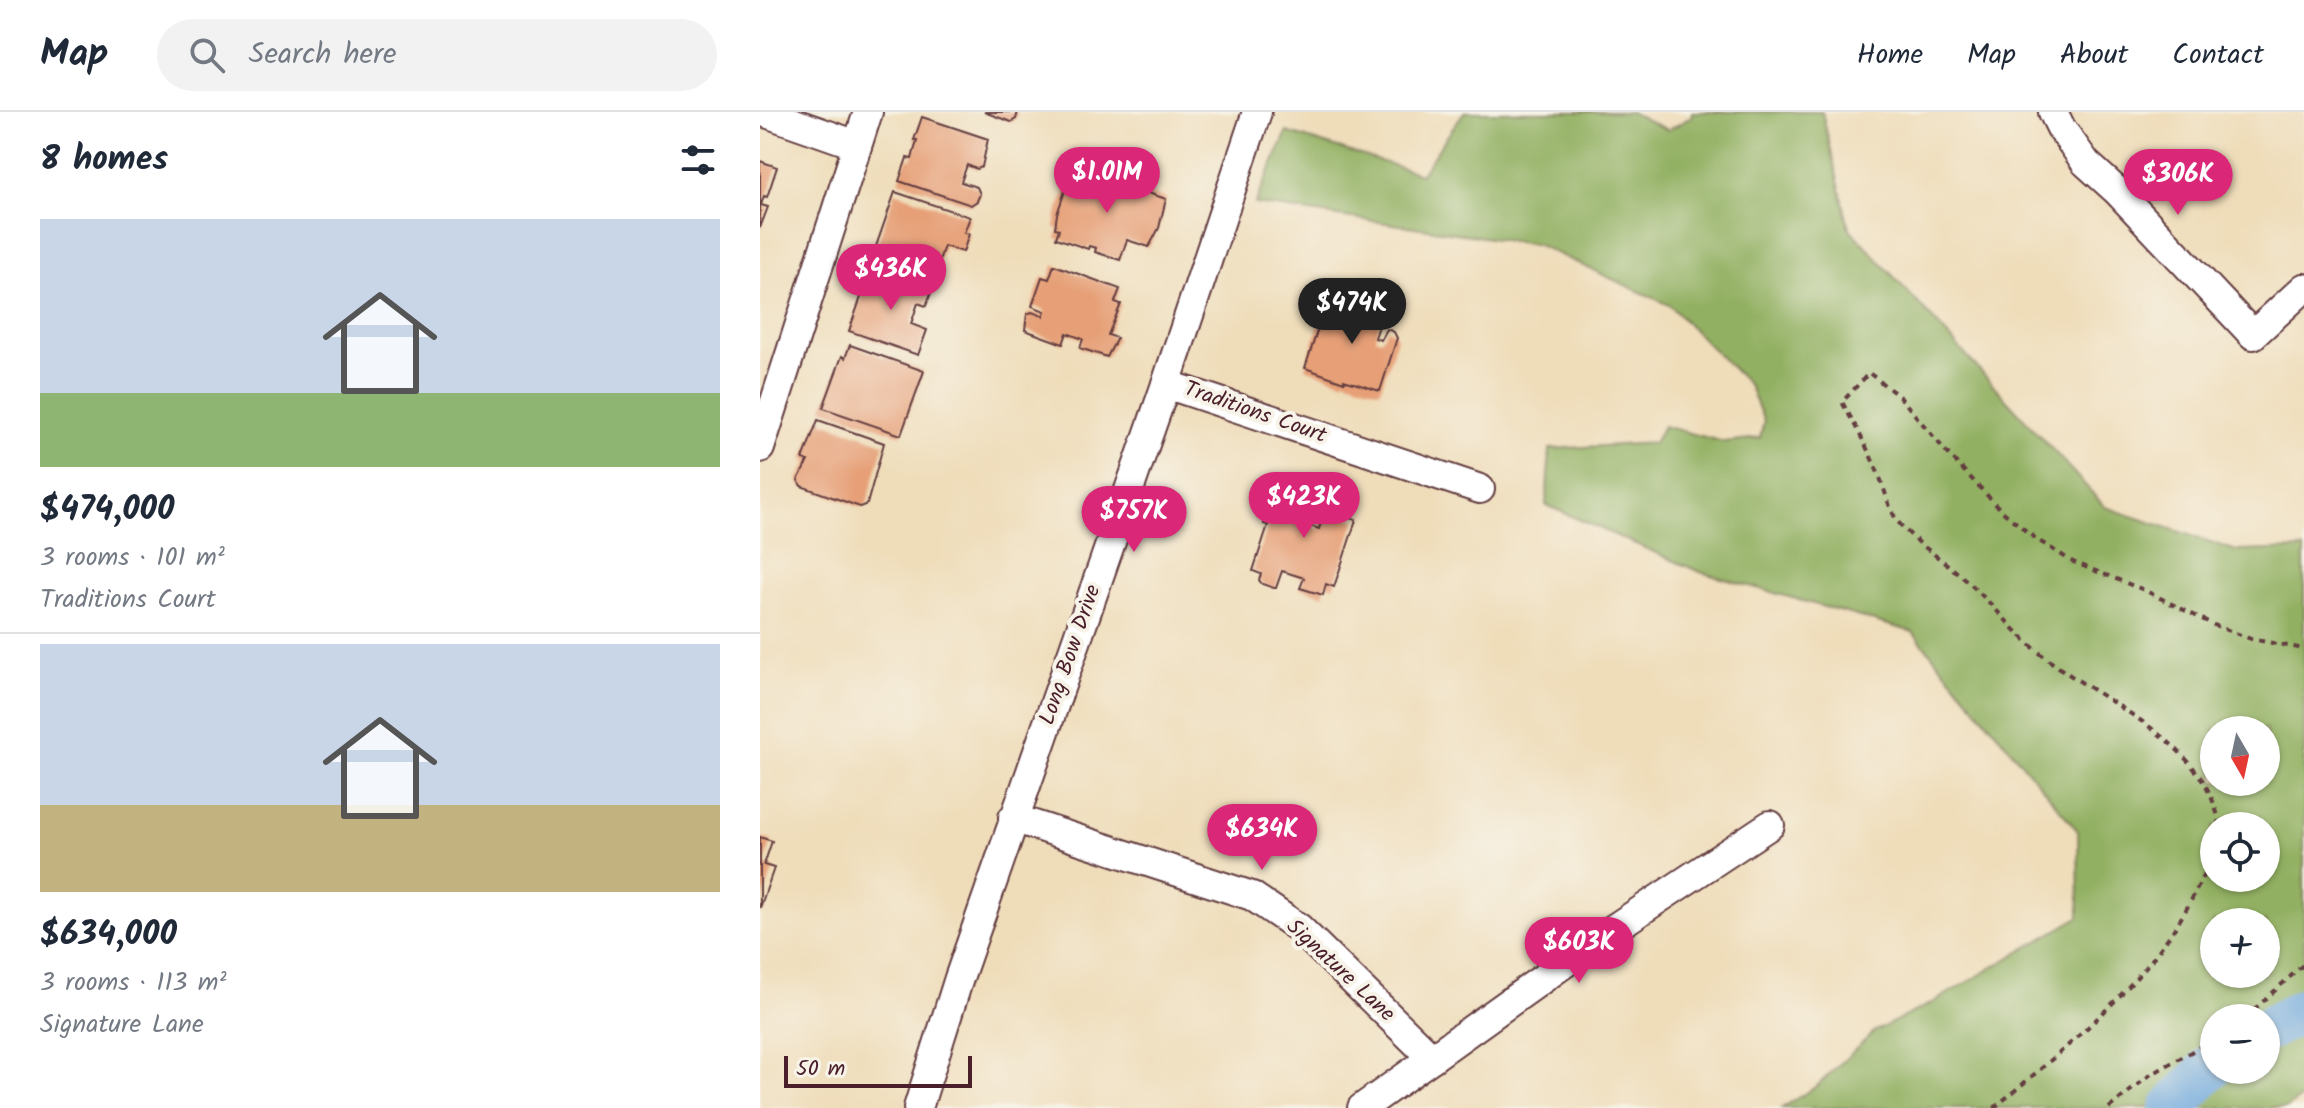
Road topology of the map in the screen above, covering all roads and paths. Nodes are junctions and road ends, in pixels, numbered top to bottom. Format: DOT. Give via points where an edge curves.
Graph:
graph roads {
  1 [pos="763,112"];
  2 [pos="868,112"];
  3 [pos="1257,112"];
  4 [pos="2053,112"];
  5 [pos="857,145"];
  6 [pos="2304,288"];
  7 [pos="1166,384"];
  8 [pos="760,448"];
  9 [pos="1480,489"];
  10 [pos="2304,649"];
  11 [pos="2216,812"];
  12 [pos="1013,818"];
  13 [pos="1770,825"];
  14 [pos="2200,879"];
  15 [pos="2304,964"];
  16 [pos="2260,1004"];
  17 [pos="2200,1047"];
  18 [pos="1432,1058"];
  19 [pos="918,1108"];
  20 [pos="1362,1108"];
  21 [pos="1994,1108"];
  22 [pos="2109,1108"];
  1 -- 5 [label="street"];
  2 -- 5 [label="street"];
  3 -- 7 [label="street, Long Bow Drive"];
  4 -- 6 [label="street" via="2086,163 2253,335"];
  5 -- 8 [label="street"];
  7 -- 9 [label="street, Traditions Court"];
  7 -- 12 [label="street, Long Bow Drive"];
  10 -- 11 [label="path" via="2214,625 2073,562 2036,539 2002,511 1900,397 1869,373 1842,402 1896,520 2045,658 2152,728 2182,755 2208,787"];
  12 -- 18 [label="street, Signature Lane" via="1252,896 1299,928"];
  12 -- 19 [label="street, Long Bow Drive"];
  13 -- 18 [label="street"];
  14 -- 21 [label="path" via="2171,933 2120,996"];
  15 -- 16 [label="path"];
  17 -- 22 [label="path" via="2150,1075"];
  18 -- 20 [label="street"];
}
